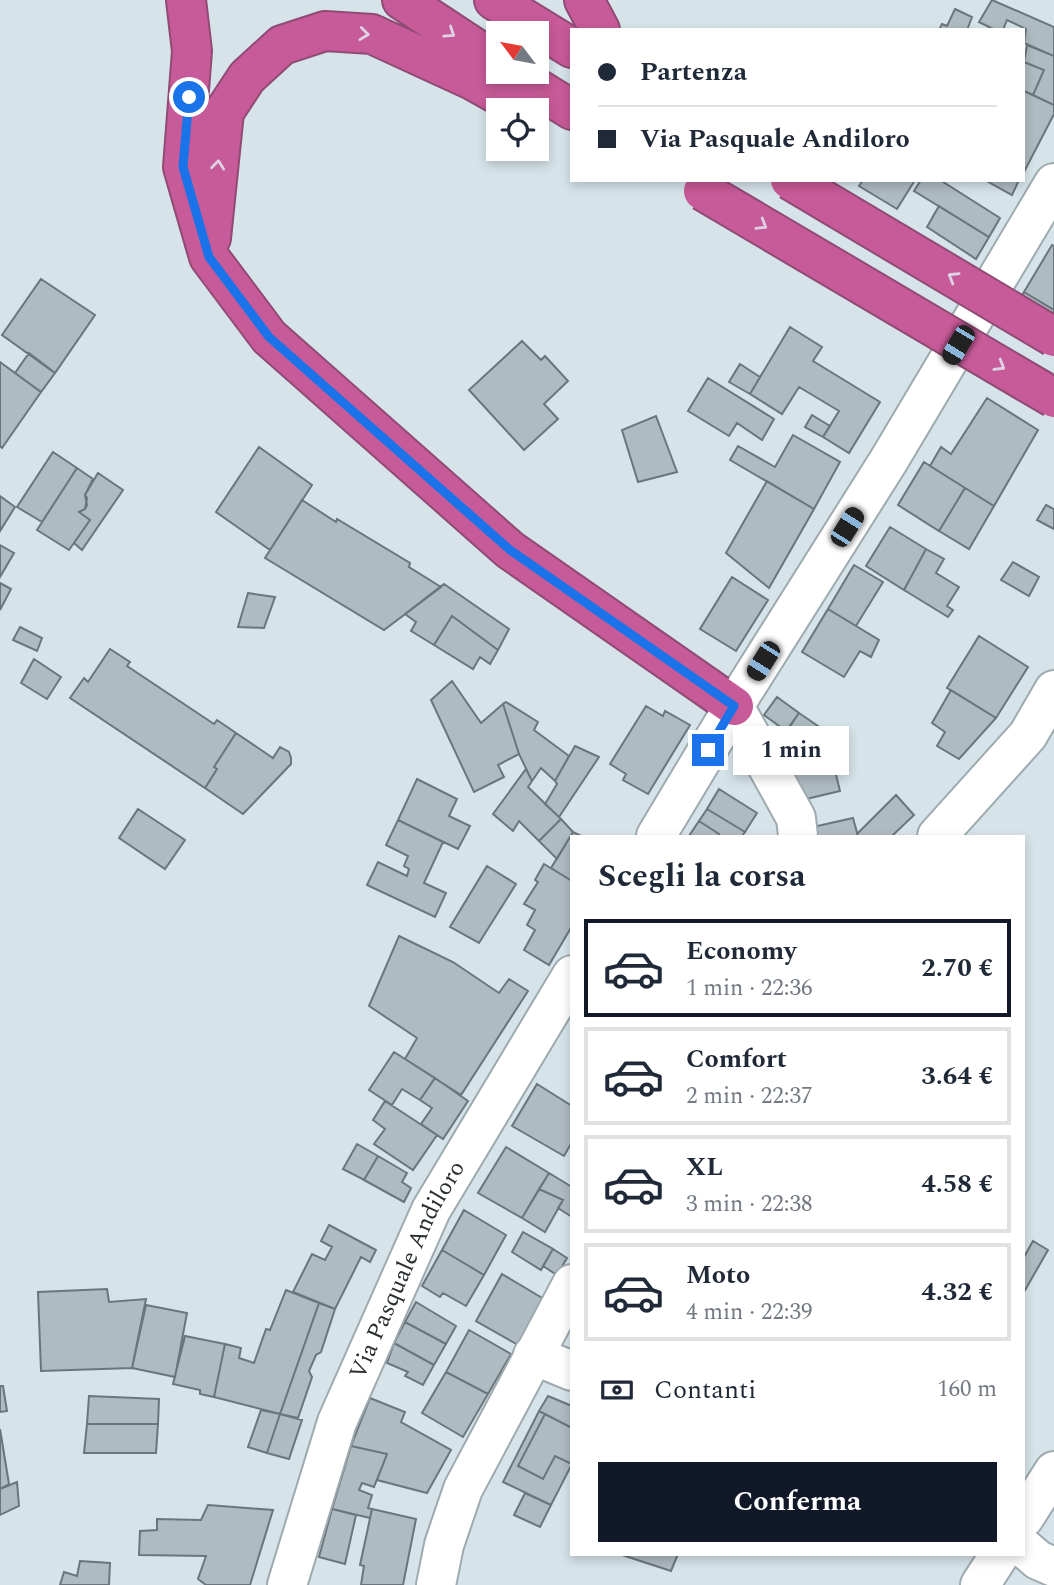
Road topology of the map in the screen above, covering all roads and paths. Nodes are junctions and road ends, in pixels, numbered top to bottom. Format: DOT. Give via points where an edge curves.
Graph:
graph roads {
  1 [pos="186,0"];
  2 [pos="402,0"];
  3 [pos="495,0"];
  4 [pos="584,0"];
  5 [pos="599,28"];
  6 [pos="570,47"];
  7 [pos="486,55"];
  8 [pos="530,84"];
  9 [pos="504,98"];
  10 [pos="570,109"];
  11 [pos="549,122"];
  12 [pos="570,130"];
  13 [pos="793,182"];
  14 [pos="1054,183"];
  15 [pos="695,186"];
  16 [pos="209,257"];
  17 [pos="1054,337"];
  18 [pos="1054,398"];
  19 [pos="1054,690"];
  20 [pos="734,706"];
  21 [pos="657,835"];
  22 [pos="798,835"];
  23 [pos="938,835"];
  24 [pos="570,978"];
  25 [pos="570,1288"];
  26 [pos="533,1355"];
  27 [pos="570,1370"];
  28 [pos="1054,1471"];
  29 [pos="1025,1516"];
  30 [pos="1025,1549"];
  31 [pos="999,1556"];
  32 [pos="1054,1567"];
  33 [pos="287,1585"];
  34 [pos="436,1585"];
  35 [pos="979,1585"];
  1 -- 16 [label="highway" via="192,51 183,167"];
  2 -- 7 [label="highway, one-way"];
  3 -- 6 [label="highway"];
  4 -- 5 [label="highway"];
  8 -- 10 [label="highway"];
  16 -- 9 [label="highway, one-way" via="224,112 247,77 282,45 325,31 373,33"];
  11 -- 12 [label="highway"];
  17 -- 13 [label="highway, one-way, bridge"];
  14 -- 20 [label="street" via="889,460"];
  15 -- 18 [label="highway, one-way, bridge"];
  16 -- 20 [label="highway" via="269,337 510,550"];
  19 -- 23 [label="street" via="1028,735"];
  20 -- 21 [label="street"];
  20 -- 22 [label="street" via="796,818"];
  24 -- 33 [label="street, Via Pasquale Andiloro" via="431,1210 337,1422"];
  25 -- 26 [label="street"];
  26 -- 27 [label="street"];
  26 -- 34 [label="street" via="463,1489"];
  28 -- 29 [label="street"];
  30 -- 32 [label="street"];
  31 -- 35 [label="street"];
}
